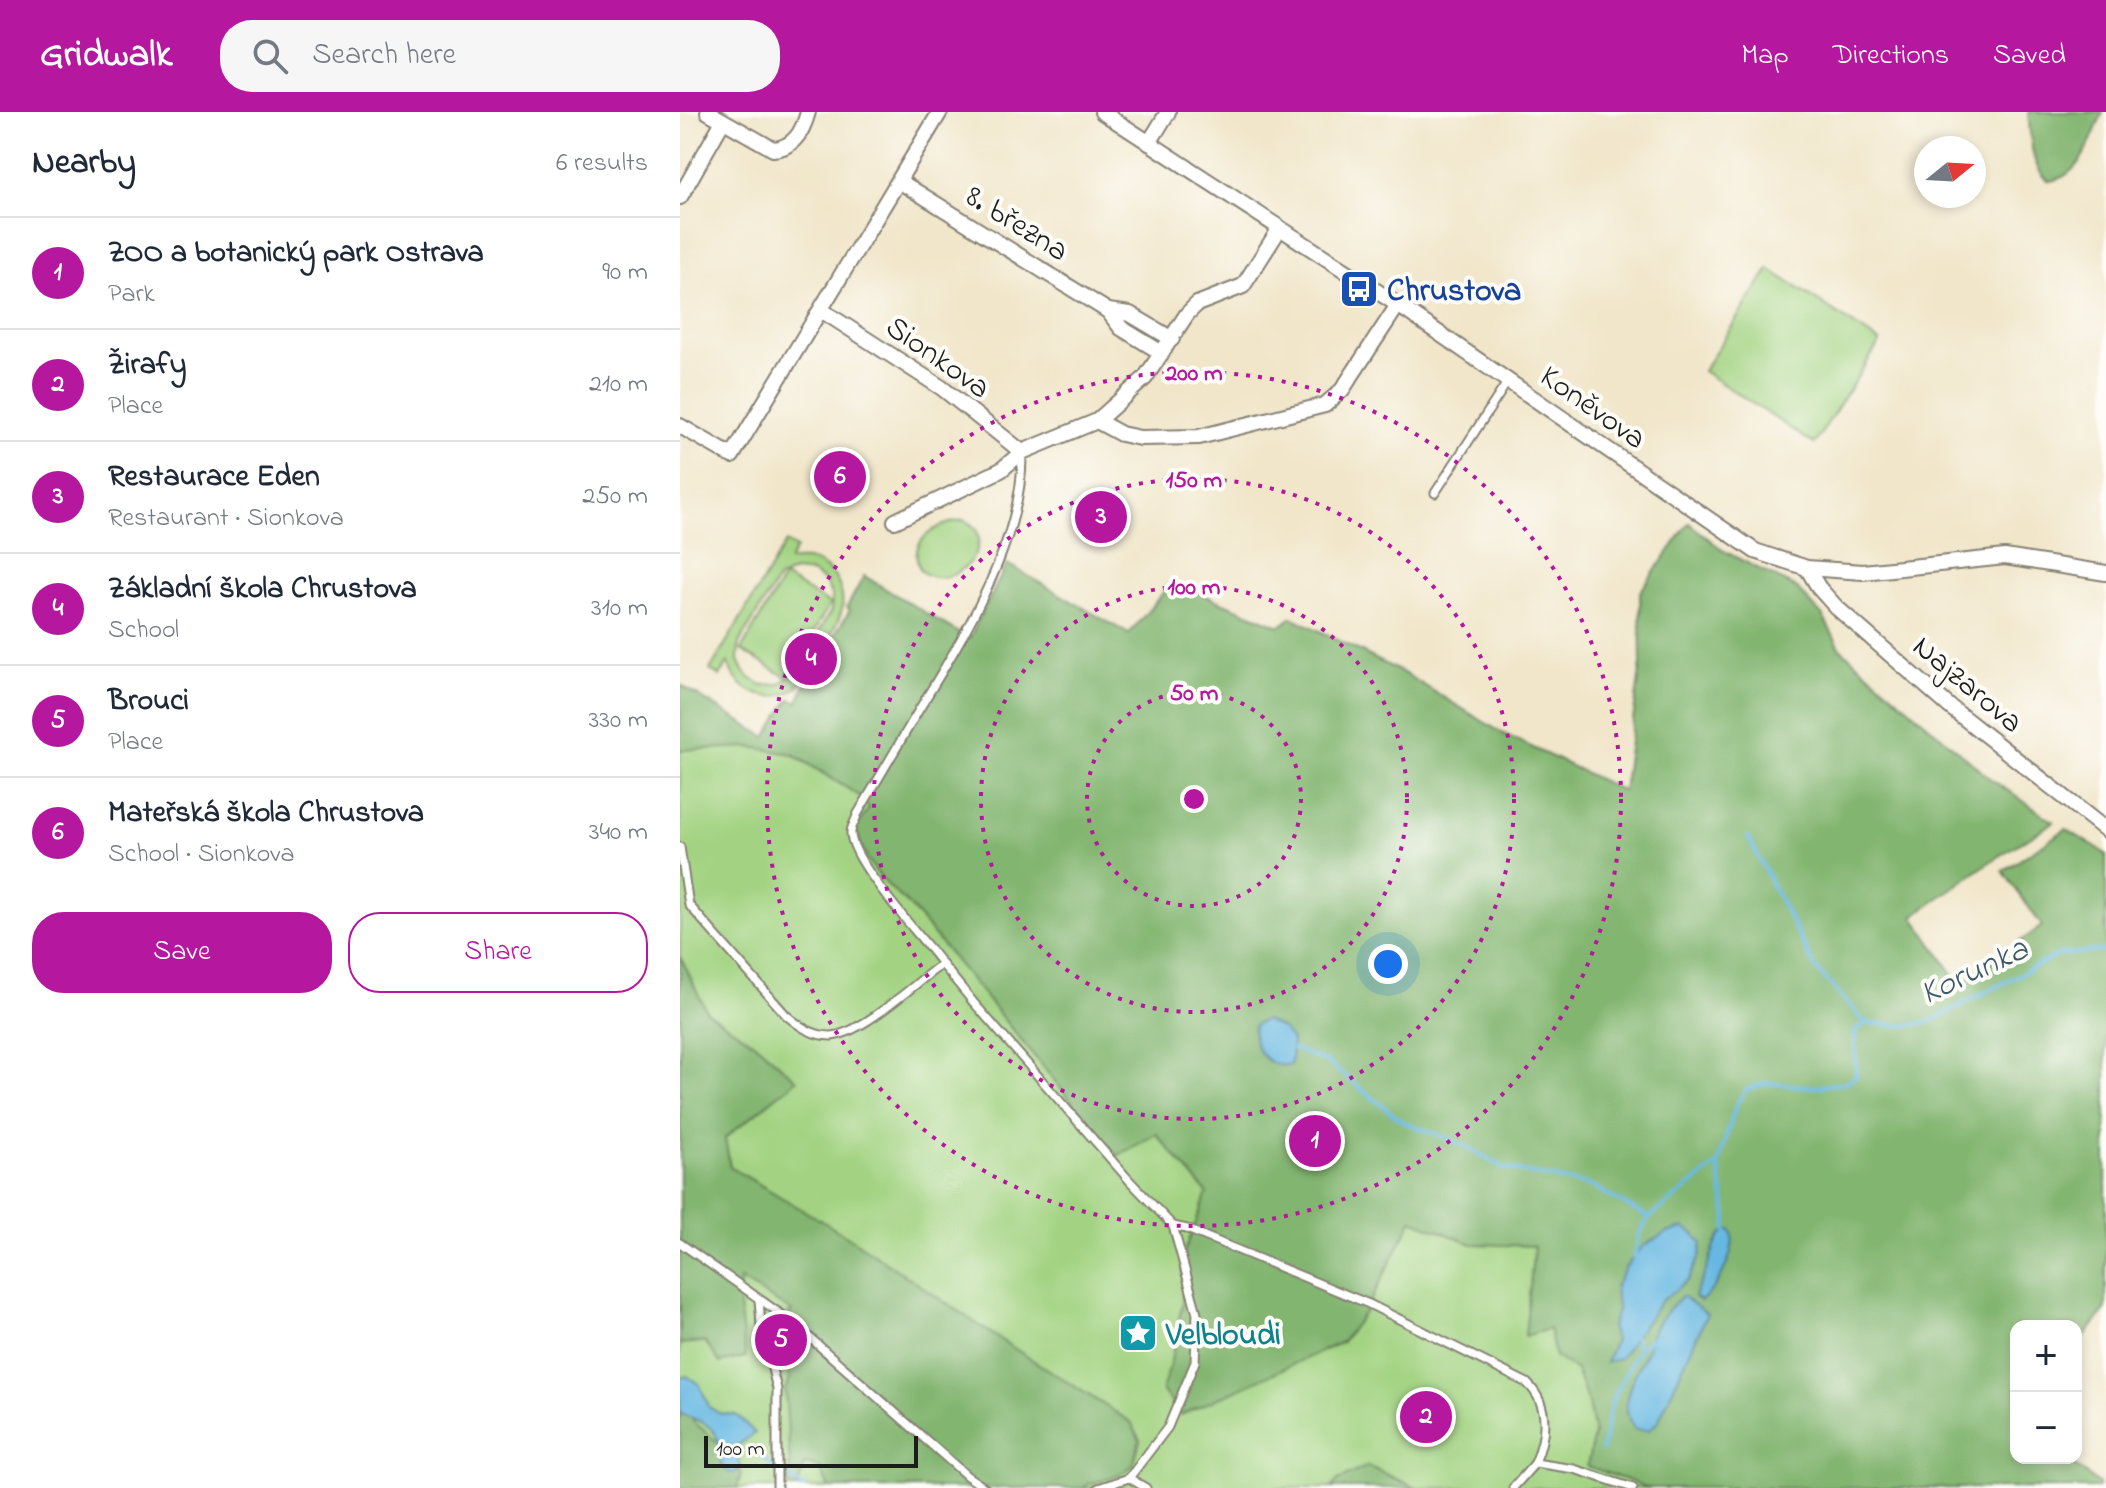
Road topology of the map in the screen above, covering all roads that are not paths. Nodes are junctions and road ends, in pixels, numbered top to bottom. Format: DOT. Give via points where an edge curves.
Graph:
graph roads {
  1 [pos="708,112"];
  2 [pos="808,112"];
  3 [pos="940,112"];
  4 [pos="1102,112"];
  5 [pos="1168,112"];
  6 [pos="723,121"];
  7 [pos="1149,143"];
  8 [pos="899,181"];
  9 [pos="680,197"];
  10 [pos="1280,228"];
  11 [pos="1398,305"];
  12 [pos="821,310"];
  13 [pos="1108,311"];
  14 [pos="1172,339"];
  15 [pos="1162,353"];
  16 [pos="1509,381"];
  17 [pos="1097,421"];
  18 [pos="680,426"];
  19 [pos="1022,452"];
  20 [pos="1435,493"];
  21 [pos="895,521"];
  22 [pos="1807,568"];
  23 [pos="2106,573"];
  24 [pos="2106,830"];
  25 [pos="680,847"];
  26 [pos="680,898"];
  27 [pos="689,905"];
  28 [pos="942,964"];
  29 [pos="1173,1226"];
  30 [pos="680,1243"];
  31 [pos="759,1300"];
  32 [pos="1535,1463"];
  33 [pos="1129,1478"];
  34 [pos="777,1488"];
  35 [pos="985,1488"];
  36 [pos="1098,1488"];
  37 [pos="1146,1488"];
  38 [pos="1513,1488"];
  39 [pos="1633,1488"];
  1 -- 6 [label="street"];
  2 -- 6 [label="street" via="794,142 783,149 773,149"];
  3 -- 8 [label="street"];
  4 -- 7 [label="street, Koněvova"];
  5 -- 7 [label="street"];
  6 -- 9 [label="street"];
  7 -- 10 [label="street, Koněvova"];
  8 -- 12 [label="street"];
  8 -- 13 [label="street, 8. března"];
  10 -- 11 [label="street, Koněvova"];
  10 -- 14 [label="street" via="1243,286 1197,304"];
  11 -- 16 [label="street, Koněvova"];
  11 -- 17 [label="street" via="1342,390 1325,405 1199,437 1140,438"];
  12 -- 18 [label="street" via="732,456"];
  12 -- 19 [label="street, Sionkova" via="942,388"];
  13 -- 14 [label="street, 8. března" via="1130,314"];
  13 -- 15 [label="street, 8. března" via="1121,328"];
  14 -- 15 [label="street"];
  15 -- 17 [label="street" via="1145,378"];
  16 -- 20 [label="lane"];
  16 -- 22 [label="street, Koněvova" via="1755,551"];
  17 -- 19 [label="street"];
  19 -- 21 [label="street" via="1001,470"];
  19 -- 28 [label="lane" via="1022,474 993,576 851,833 860,858"];
  22 -- 23 [label="street, Koněvova" via="1863,572 2005,557"];
  22 -- 24 [label="street, Najzarova" via="1836,607 1950,707"];
  25 -- 27 [label="lane"];
  26 -- 27 [label="lane"];
  27 -- 28 [label="lane" via="786,1015 817,1034 855,1029"];
  28 -- 29 [label="lane"];
  29 -- 32 [label="lane" via="1369,1304 1527,1383 1544,1414 1544,1440"];
  29 -- 33 [label="lane" via="1197,1313 1195,1362 1168,1427"];
  30 -- 31 [label="lane"];
  31 -- 34 [label="lane" via="777,1389"];
  31 -- 35 [label="lane" via="792,1322"];
  32 -- 38 [label="lane"];
  32 -- 39 [label="lane"];
  33 -- 36 [label="lane"];
  33 -- 37 [label="lane"];
}
